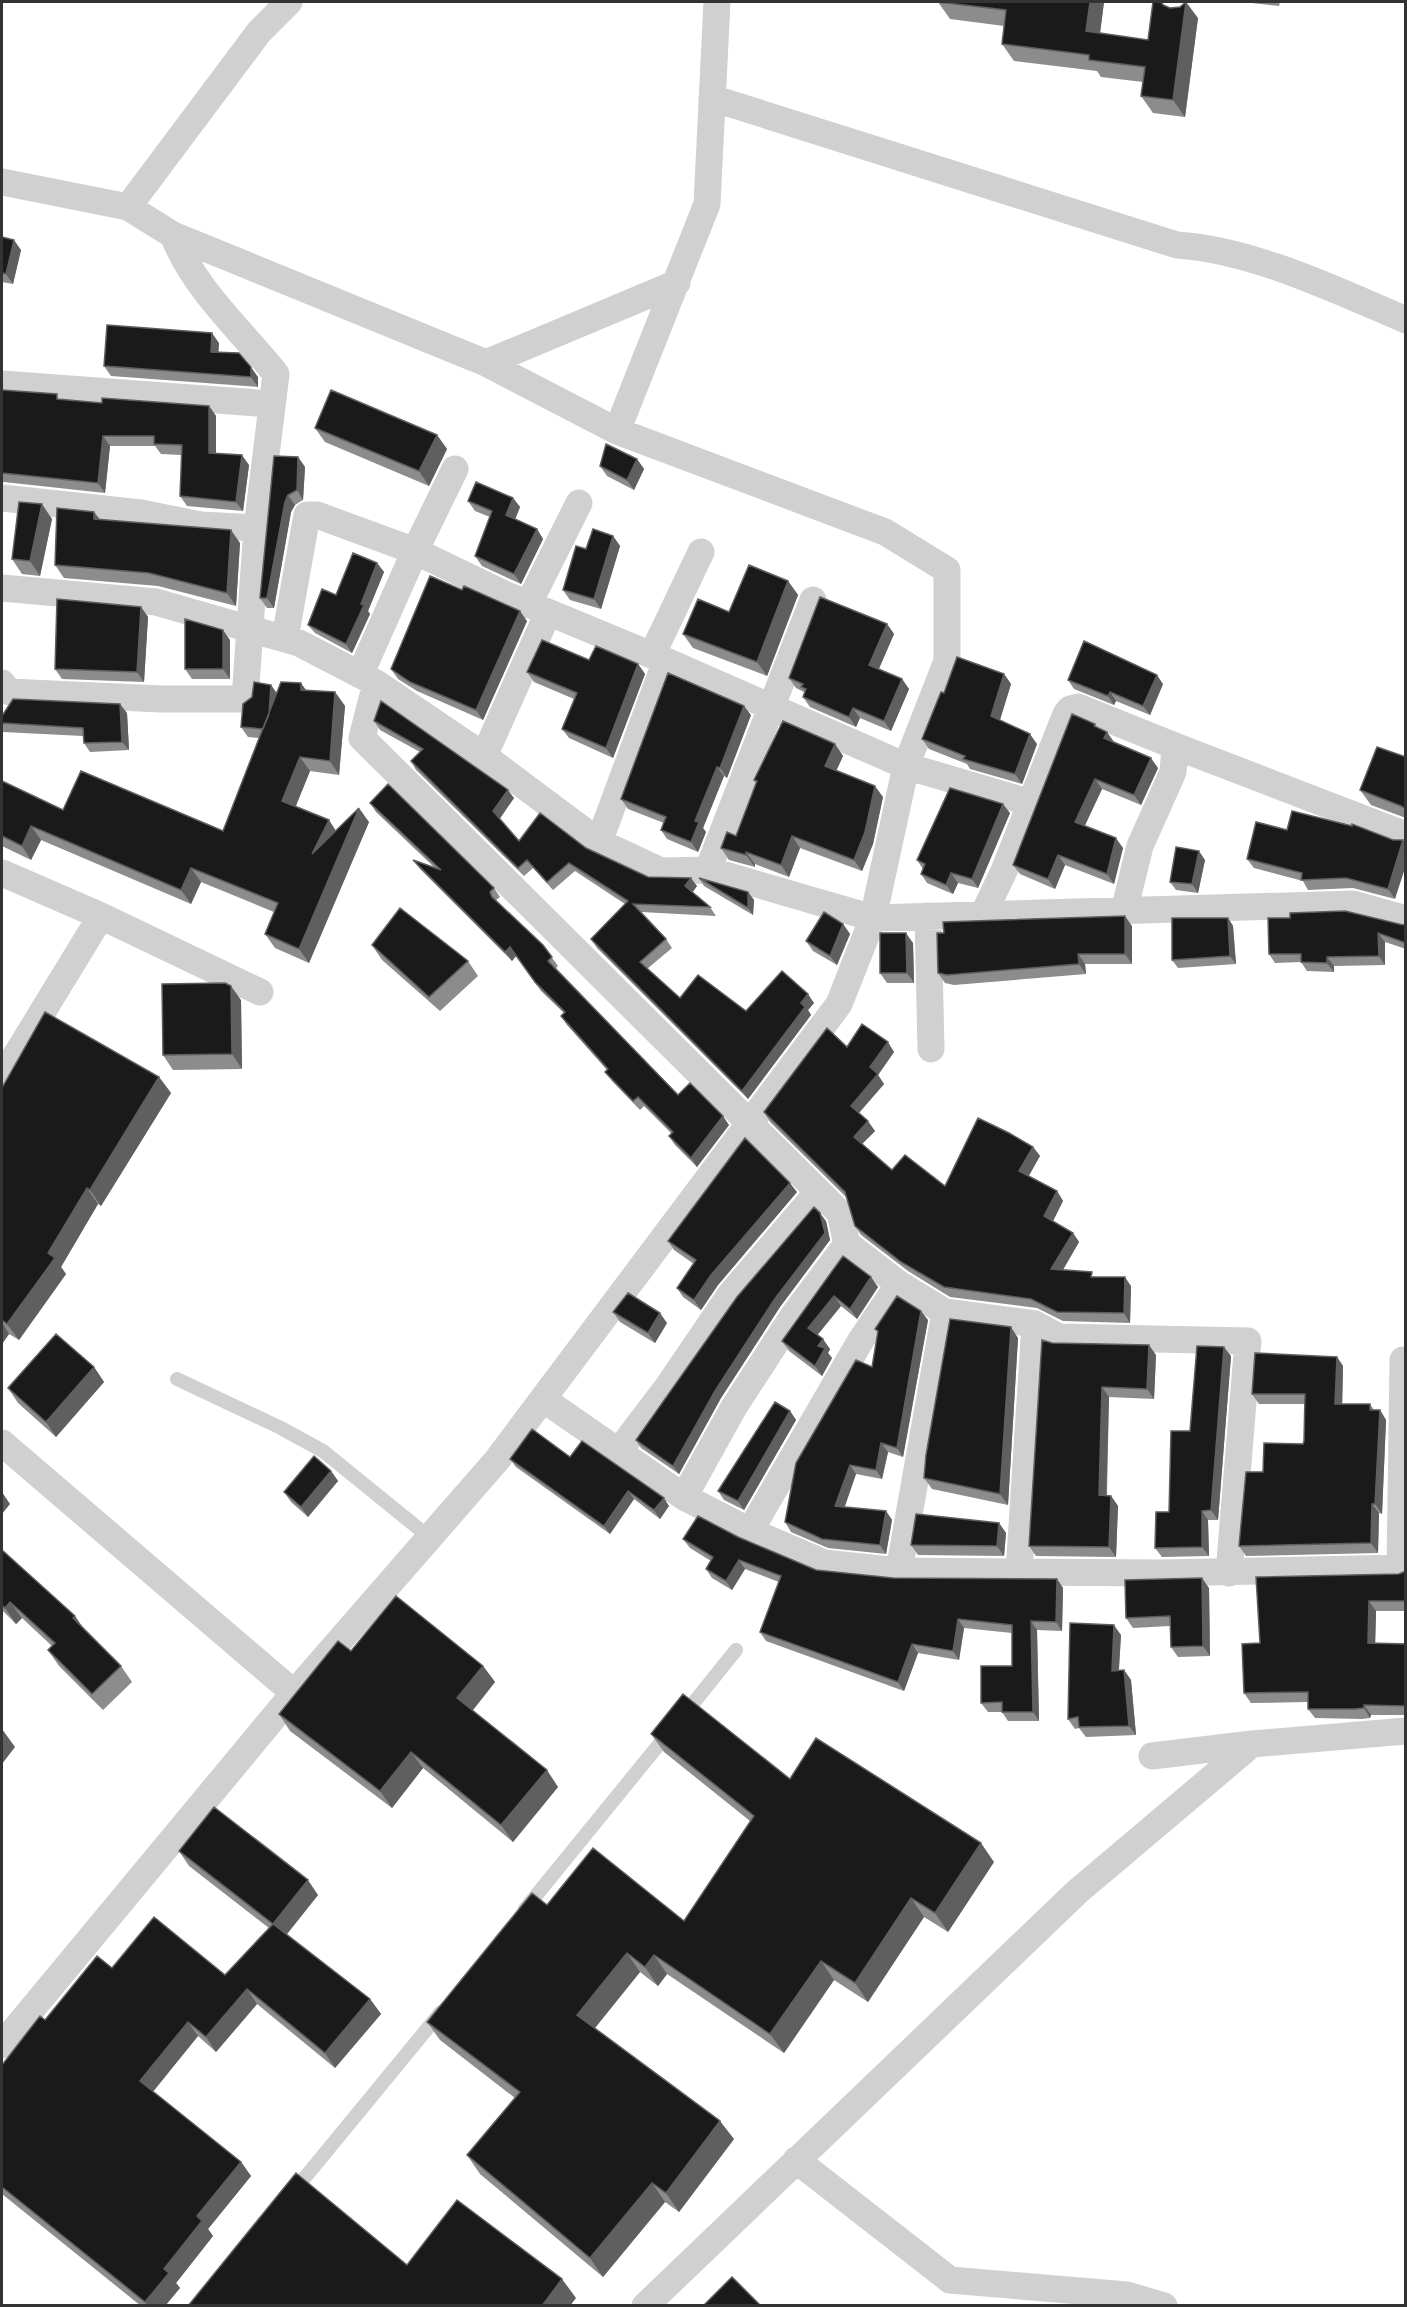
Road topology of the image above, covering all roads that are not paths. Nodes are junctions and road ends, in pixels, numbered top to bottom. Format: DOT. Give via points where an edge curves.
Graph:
graph roads {
  1 [pos="289,2"];
  2 [pos="717,2"];
  3 [pos="712,98"];
  4 [pos="2,183"];
  5 [pos="128,207"];
  6 [pos="173,235"];
  7 [pos="677,283"];
  8 [pos="1406,320"];
  9 [pos="486,363"];
  10 [pos="2,384"];
  11 [pos="271,404"];
  12 [pos="617,431"];
  13 [pos="455,469"];
  14 [pos="2,498"];
  15 [pos="579,503"];
  16 [pos="257,528"];
  17 [pos="415,551"];
  18 [pos="701,552"];
  19 [pos="2,588"];
  20 [pos="813,600"];
  21 [pos="538,609"];
  22 [pos="250,627"];
  23 [pos="285,638"];
  24 [pos="659,658"];
  25 [pos="368,679"];
  26 [pos="2,683"];
  27 [pos="771,708"];
  28 [pos="1175,746"];
  29 [pos="484,756"];
  30 [pos="906,766"];
  31 [pos="1031,803"];
  32 [pos="1406,835"];
  33 [pos="598,842"];
  34 [pos="708,870"];
  35 [pos="2,873"];
  36 [pos="1124,911"];
  37 [pos="983,915"];
  38 [pos="101,916"];
  39 [pos="928,916"];
  40 [pos="873,918"];
  41 [pos="1406,919"];
  42 [pos="260,992"];
  43 [pos="930,1049"];
  44 [pos="2,1078"];
  45 [pos="749,1125"];
  46 [pos="818,1192"];
  47 [pos="847,1244"];
  48 [pos="899,1284"];
  49 [pos="945,1312"];
  50 [pos="1035,1324"];
  51 [pos="1403,1360"];
  52 [pos="177,1379"];
  53 [pos="543,1399"];
  54 [pos="2,1443"];
  55 [pos="619,1451"];
  56 [pos="684,1497"];
  57 [pos="750,1532"];
  58 [pos="429,1538"];
  59 [pos="1402,1568"];
  60 [pos="899,1571"];
  61 [pos="1019,1572"];
  62 [pos="1229,1573"];
  63 [pos="736,1650"];
  64 [pos="294,1693"];
  65 [pos="1406,1731"];
  66 [pos="1252,1744"];
  67 [pos="1152,1756"];
  68 [pos="518,1918"];
  69 [pos="450,2001"];
  70 [pos="2,2045"];
  71 [pos="795,2160"];
  72 [pos="284,2204"];
  73 [pos="645,2306"];
  74 [pos="1164,2306"];
  1 -- 5 [label="street" via="259,32"];
  2 -- 3 [label="street"];
  3 -- 7 [label="street" via="707,204"];
  3 -- 8 [label="street" via="1166,241 1208,247 1316,282"];
  4 -- 5 [label="street"];
  5 -- 6 [label="street"];
  6 -- 9 [label="street"];
  6 -- 11 [label="street" via="181,256 206,294 276,374"];
  7 -- 9 [label="street"];
  7 -- 12 [label="street"];
  9 -- 12 [label="street"];
  10 -- 11 [label="street"];
  11 -- 16 [label="street"];
  12 -- 30 [label="street" via="885,532 947,570 947,661"];
  13 -- 17 [label="street"];
  14 -- 16 [label="street" via="141,513 201,525"];
  15 -- 21 [label="street"];
  16 -- 22 [label="street"];
  17 -- 21 [label="street"];
  17 -- 23 [label="street" via="331,518 307,515"];
  17 -- 25 [label="street"];
  18 -- 24 [label="street"];
  19 -- 22 [label="street" via="156,602"];
  20 -- 27 [label="street"];
  21 -- 24 [label="street"];
  21 -- 29 [label="street"];
  22 -- 23 [label="street"];
  22 -- 26 [label="street" via="245,699 9,692"];
  23 -- 25 [label="street"];
  24 -- 27 [label="street"];
  24 -- 33 [label="street"];
  25 -- 29 [label="street"];
  25 -- 45 [label="street" via="362,738"];
  27 -- 30 [label="street"];
  27 -- 34 [label="street"];
  28 -- 31 [label="street" via="1078,707 1070,709"];
  28 -- 32 [label="street"];
  28 -- 36 [label="street" via="1173,772 1140,846"];
  29 -- 33 [label="street"];
  30 -- 31 [label="street"];
  30 -- 40 [label="street"];
  31 -- 37 [label="street"];
  33 -- 34 [label="street" via="661,871"];
  34 -- 40 [label="street"];
  35 -- 38 [label="street"];
  36 -- 37 [label="street"];
  36 -- 41 [label="street" via="1353,904"];
  37 -- 39 [label="street"];
  38 -- 42 [label="street"];
  38 -- 44 [label="street"];
  39 -- 40 [label="street"];
  39 -- 43 [label="street"];
  40 -- 45 [label="street" via="839,1004"];
  45 -- 46 [label="street"];
  45 -- 53 [label="street"];
  46 -- 47 [label="street" via="840,1213"];
  46 -- 55 [label="street" via="730,1294"];
  47 -- 48 [label="street"];
  47 -- 56 [label="street" via="734,1407"];
  48 -- 49 [label="street"];
  48 -- 57 [label="street" via="861,1340"];
  49 -- 50 [label="street"];
  49 -- 60 [label="street"];
  50 -- 61 [label="street"];
  50 -- 62 [label="street" via="1059,1337 1248,1341"];
  51 -- 59 [label="street"];
  52 -- 58 [label="lane" via="323,1451"];
  53 -- 55 [label="street"];
  53 -- 58 [label="street" via="497,1460"];
  54 -- 64 [label="street"];
  55 -- 56 [label="street"];
  56 -- 57 [label="street"];
  57 -- 60 [label="street" via="824,1563"];
  58 -- 64 [label="street"];
  59 -- 62 [label="street"];
  60 -- 61 [label="street"];
  61 -- 62 [label="street"];
  63 -- 68 [label="lane"];
  64 -- 70 [label="street"];
  65 -- 66 [label="street"];
  66 -- 67 [label="street"];
  66 -- 71 [label="street" via="1077,1892"];
  69 -- 72 [label="lane"];
  71 -- 73 [label="street"];
  71 -- 74 [label="street" via="950,2280 1127,2295"];
}
